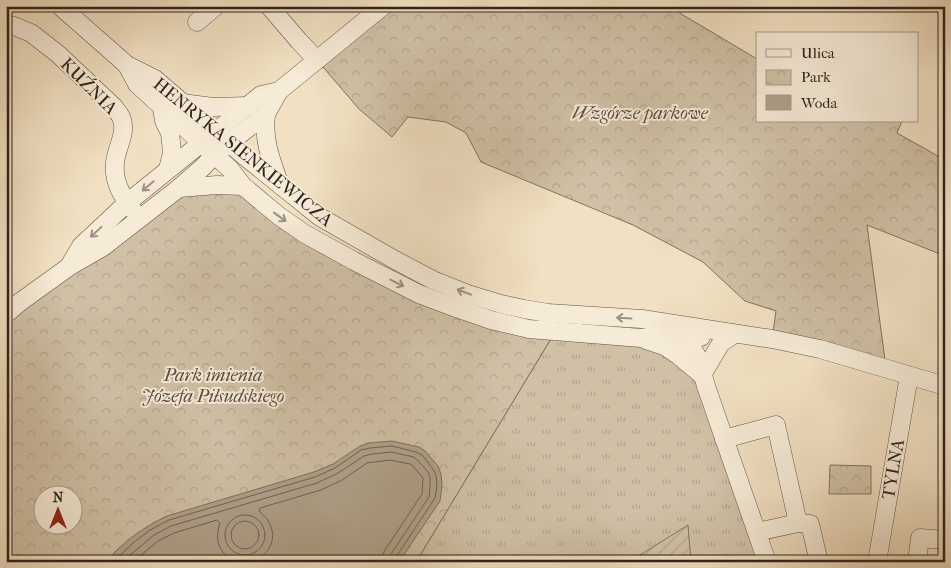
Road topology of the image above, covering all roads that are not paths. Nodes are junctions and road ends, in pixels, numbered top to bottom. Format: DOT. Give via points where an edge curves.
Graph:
graph roads {
  1 [pos="60,6"];
  2 [pos="216,6"];
  3 [pos="269,6"];
  4 [pos="383,6"];
  5 [pos="198,22"];
  6 [pos="6,24"];
  7 [pos="317,60"];
  8 [pos="127,65"];
  9 [pos="279,91"];
  10 [pos="182,103"];
  11 [pos="248,106"];
  12 [pos="162,108"];
  13 [pos="266,114"];
  14 [pos="215,131"];
  15 [pos="201,143"];
  16 [pos="229,143"];
  17 [pos="214,155"];
  18 [pos="168,169"];
  19 [pos="280,185"];
  20 [pos="243,186"];
  21 [pos="179,188"];
  22 [pos="127,203"];
  23 [pos="139,218"];
  24 [pos="70,266"];
  25 [pos="6,314"];
  26 [pos="678,330"];
  27 [pos="734,334"];
  28 [pos="641,338"];
  29 [pos="702,375"];
  30 [pos="909,376"];
  31 [pos="945,386"];
  32 [pos="724,439"];
  33 [pos="798,522"];
  34 [pos="756,532"];
  35 [pos="945,540"];
  36 [pos="767,562"];
  37 [pos="819,562"];
  38 [pos="877,562"];
  39 [pos="917,562"];
  1 -- 8 [label="street, HENRYKA SIENKIEWICZA"];
  2 -- 5 [label="street"];
  3 -- 7 [label="street"];
  4 -- 7 [label="street"];
  6 -- 22 [label="street, KUŹNIA" via="32,33 58,54 121,117 124,129 115,164 116,179"];
  7 -- 9 [label="street"];
  8 -- 10 [label="street, HENRYKA SIENKIEWICZA" via="154,79"];
  8 -- 12 [label="street, HENRYKA SIENKIEWICZA" via="137,84"];
  9 -- 11 [label="street" via="261,95"];
  9 -- 13 [label="street"];
  10 -- 11 [label="street" via="212,107"];
  10 -- 14 [label="street, HENRYKA SIENKIEWICZA"];
  11 -- 14 [label="street"];
  12 -- 15 [label="street, HENRYKA SIENKIEWICZA"];
  12 -- 18 [label="street" via="171,142"];
  13 -- 16 [label="street"];
  13 -- 19 [label="street" via="266,145"];
  14 -- 15 [label="street"];
  14 -- 16 [label="street, HENRYKA SIENKIEWICZA"];
  15 -- 17 [label="street, HENRYKA SIENKIEWICZA"];
  15 -- 18 [label="street"];
  16 -- 17 [label="street"];
  16 -- 19 [label="street, HENRYKA SIENKIEWICZA"];
  17 -- 20 [label="street, HENRYKA SIENKIEWICZA"];
  17 -- 21 [label="street"];
  18 -- 22 [label="street, one-way"];
  26 -- 19 [label="street, HENRYKA SIENKIEWICZA, one-way" via="642,319 548,313 468,294 434,280 334,226"];
  20 -- 21 [label="street"];
  20 -- 28 [label="street, HENRYKA SIENKIEWICZA, one-way" via="305,234 419,294 491,320 529,329"];
  21 -- 23 [label="street"];
  22 -- 23 [label="street, KUŹNIA"];
  22 -- 24 [label="street, one-way" via="81,246"];
  23 -- 24 [label="street" via="103,247"];
  24 -- 25 [label="street"];
  26 -- 27 [label="street, HENRYKA SIENKIEWICZA"];
  26 -- 28 [label="street, HENRYKA SIENKIEWICZA" via="667,336"];
  26 -- 29 [label="street" via="698,358"];
  27 -- 29 [label="street" via="721,343"];
  27 -- 30 [label="street, HENRYKA SIENKIEWICZA" via="820,349"];
  28 -- 29 [label="street" via="664,346"];
  29 -- 32 [label="street"];
  30 -- 31 [label="street, HENRYKA SIENKIEWICZA"];
  30 -- 38 [label="street, TYLNA"];
  32 -- 33 [label="street" via="776,425"];
  32 -- 34 [label="street"];
  33 -- 34 [label="street"];
  33 -- 37 [label="street" via="810,524"];
  34 -- 36 [label="street"];
  35 -- 39 [label="street" via="920,538"];
}
